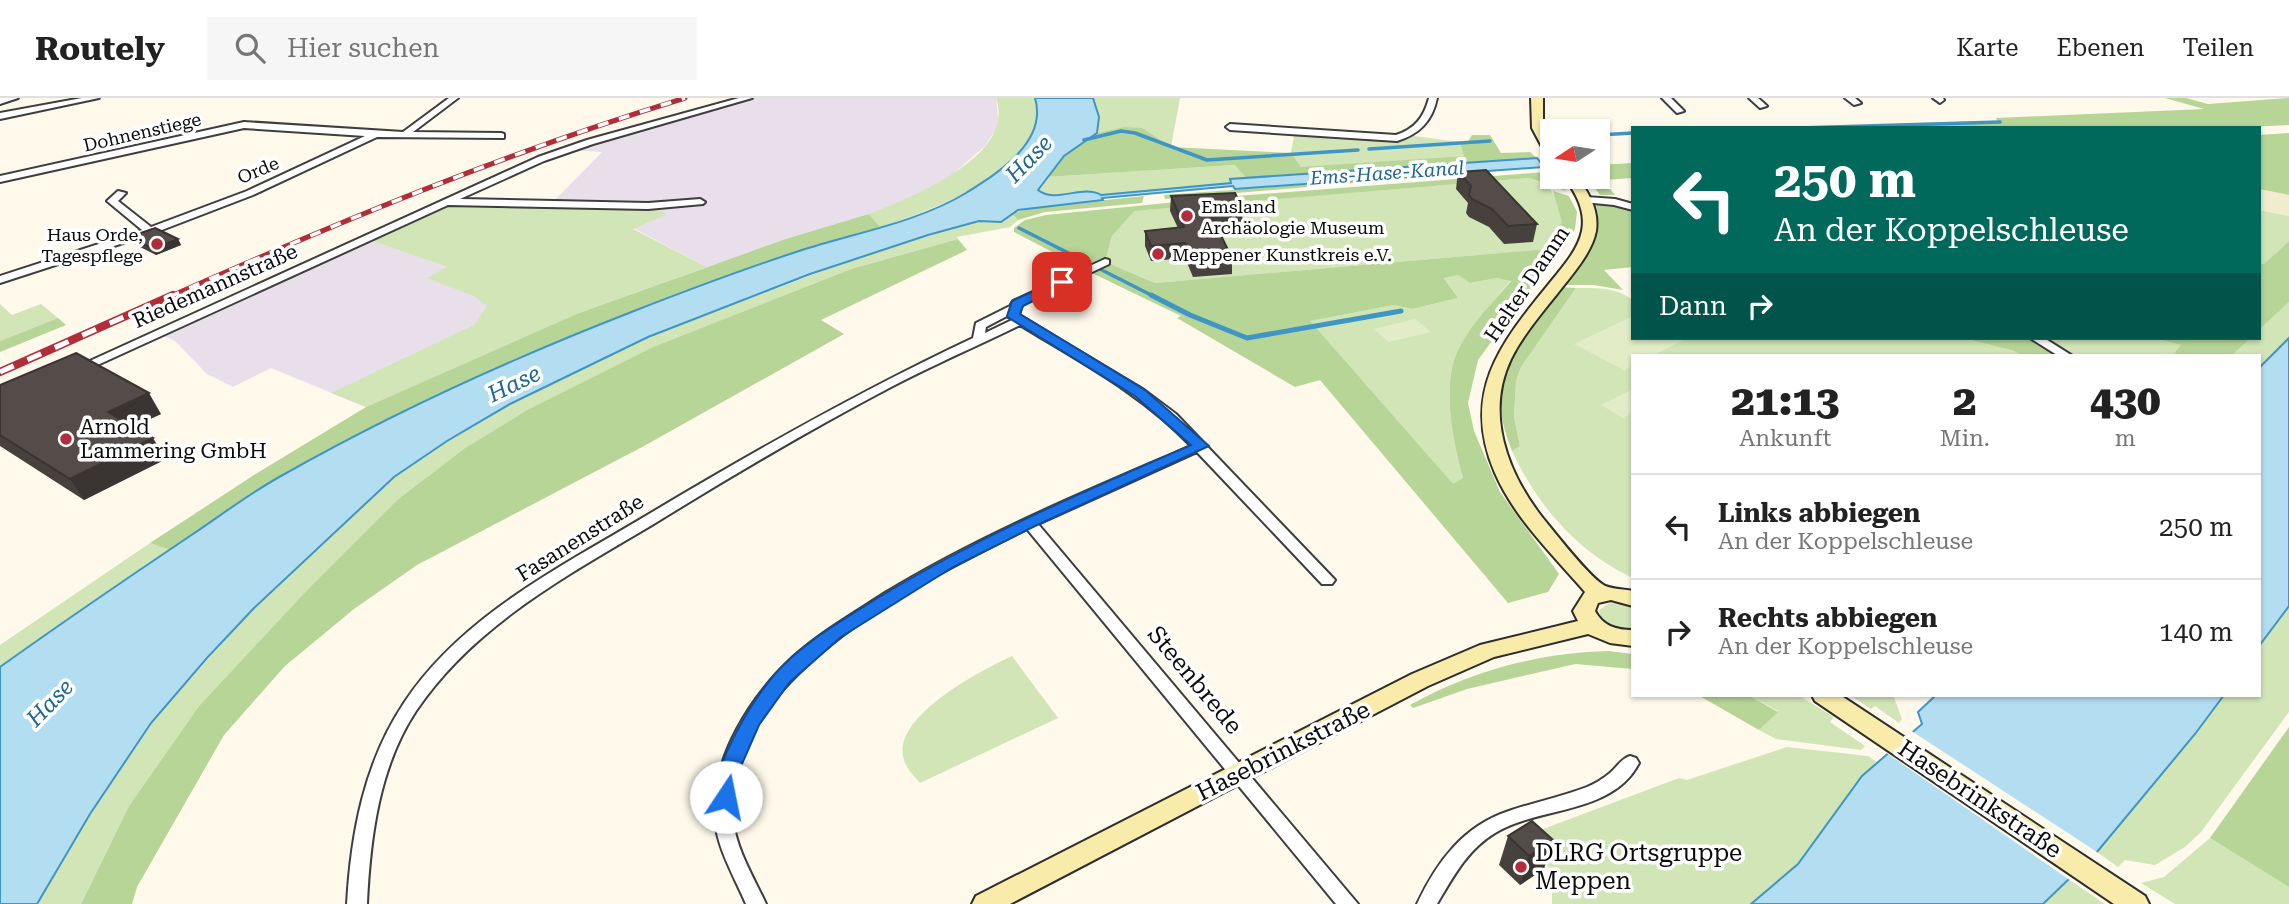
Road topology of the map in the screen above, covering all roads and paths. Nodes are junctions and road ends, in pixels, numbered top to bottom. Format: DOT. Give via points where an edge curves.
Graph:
graph roads {
  1 [pos="14,98"];
  2 [pos="95,98"];
  3 [pos="454,98"];
  4 [pos="748,98"];
  5 [pos="1433,98"];
  6 [pos="1537,98"];
  7 [pos="1666,98"];
  8 [pos="1753,98"];
  9 [pos="0,101"];
  10 [pos="1763,106"];
  11 [pos="1680,111"];
  12 [pos="0,116"];
  13 [pos="1230,127"];
  14 [pos="407,132"];
  15 [pos="376,134"];
  16 [pos="501,136"];
  17 [pos="1540,137"];
  18 [pos="0,179"];
  19 [pos="1579,189"];
  20 [pos="121,193"];
  21 [pos="1586,200"];
  22 [pos="446,202"];
  23 [pos="700,202"];
  24 [pos="1631,206"];
  25 [pos="150,231"];
  26 [pos="1097,265"];
  27 [pos="0,280"];
  28 [pos="1016,315"];
  29 [pos="2039,340"];
  30 [pos="2063,354"];
  31 [pos="63,376"];
  32 [pos="1201,446"];
  33 [pos="1029,522"];
  34 [pos="1327,580"];
  35 [pos="1599,594"];
  36 [pos="1631,598"];
  37 [pos="1592,625"];
  38 [pos="1631,638"];
  39 [pos="1827,697"];
  40 [pos="1630,763"];
  41 [pos="1241,773"];
  42 [pos="357,904"];
  43 [pos="756,904"];
  44 [pos="985,904"];
  45 [pos="1348,904"];
  46 [pos="1427,904"];
  47 [pos="2136,904"];
  1 -- 9 [label="street"];
  2 -- 12 [label="street"];
  3 -- 14 [label="street"];
  4 -- 22 [label="street, Riedemannstraße" via="565,150"];
  5 -- 13 [label="street" via="1421,128 1397,138"];
  6 -- 17 [label="street"];
  7 -- 11 [label="street"];
  8 -- 10 [label="street"];
  14 -- 15 [label="street, Dohnenstiege"];
  14 -- 16 [label="street, Dohnenstiege"];
  15 -- 18 [label="street, Dohnenstiege" via="244,125"];
  15 -- 25 [label="street, Orde" via="250,193"];
  19 -- 21 [label="street"];
  20 -- 25 [label="street" via="112,201"];
  21 -- 24 [label="street"];
  21 -- 35 [label="street, Helter Damm" via="1589,232 1497,372 1490,424 1497,455 1522,503"];
  22 -- 23 [label="street, Riedemannstraße" via="648,206"];
  22 -- 31 [label="street, Riedemannstraße"];
  25 -- 27 [label="street, Orde"];
  26 -- 28 [label="street, Fasanenstraße" via="1017,303"];
  28 -- 32 [label="street" via="1140,393"];
  28 -- 42 [label="street, Fasanenstraße" via="979,341 873,391 668,509 520,600 472,638 411,706 394,736 368,814"];
  29 -- 30 [label="street"];
  32 -- 33 [label="street"];
  32 -- 34 [label="street"];
  33 -- 41 [label="street, Steenbrede"];
  33 -- 43 [label="street" via="907,586 835,633 782,678 751,721 728,773 724,821"];
  35 -- 36 [label="street"];
  35 -- 37 [label="street" via="1585,604"];
  37 -- 38 [label="street" via="1611,636"];
  37 -- 41 [label="street, Hasebrinkstraße" via="1457,663"];
  39 -- 47 [label="street, Hasebrinkstraße"];
  40 -- 46 [label="street" via="1602,789 1494,825 1473,838"];
  41 -- 44 [label="street, Hasebrinkstraße"];
  41 -- 45 [label="street, Steenbrede"];
}
